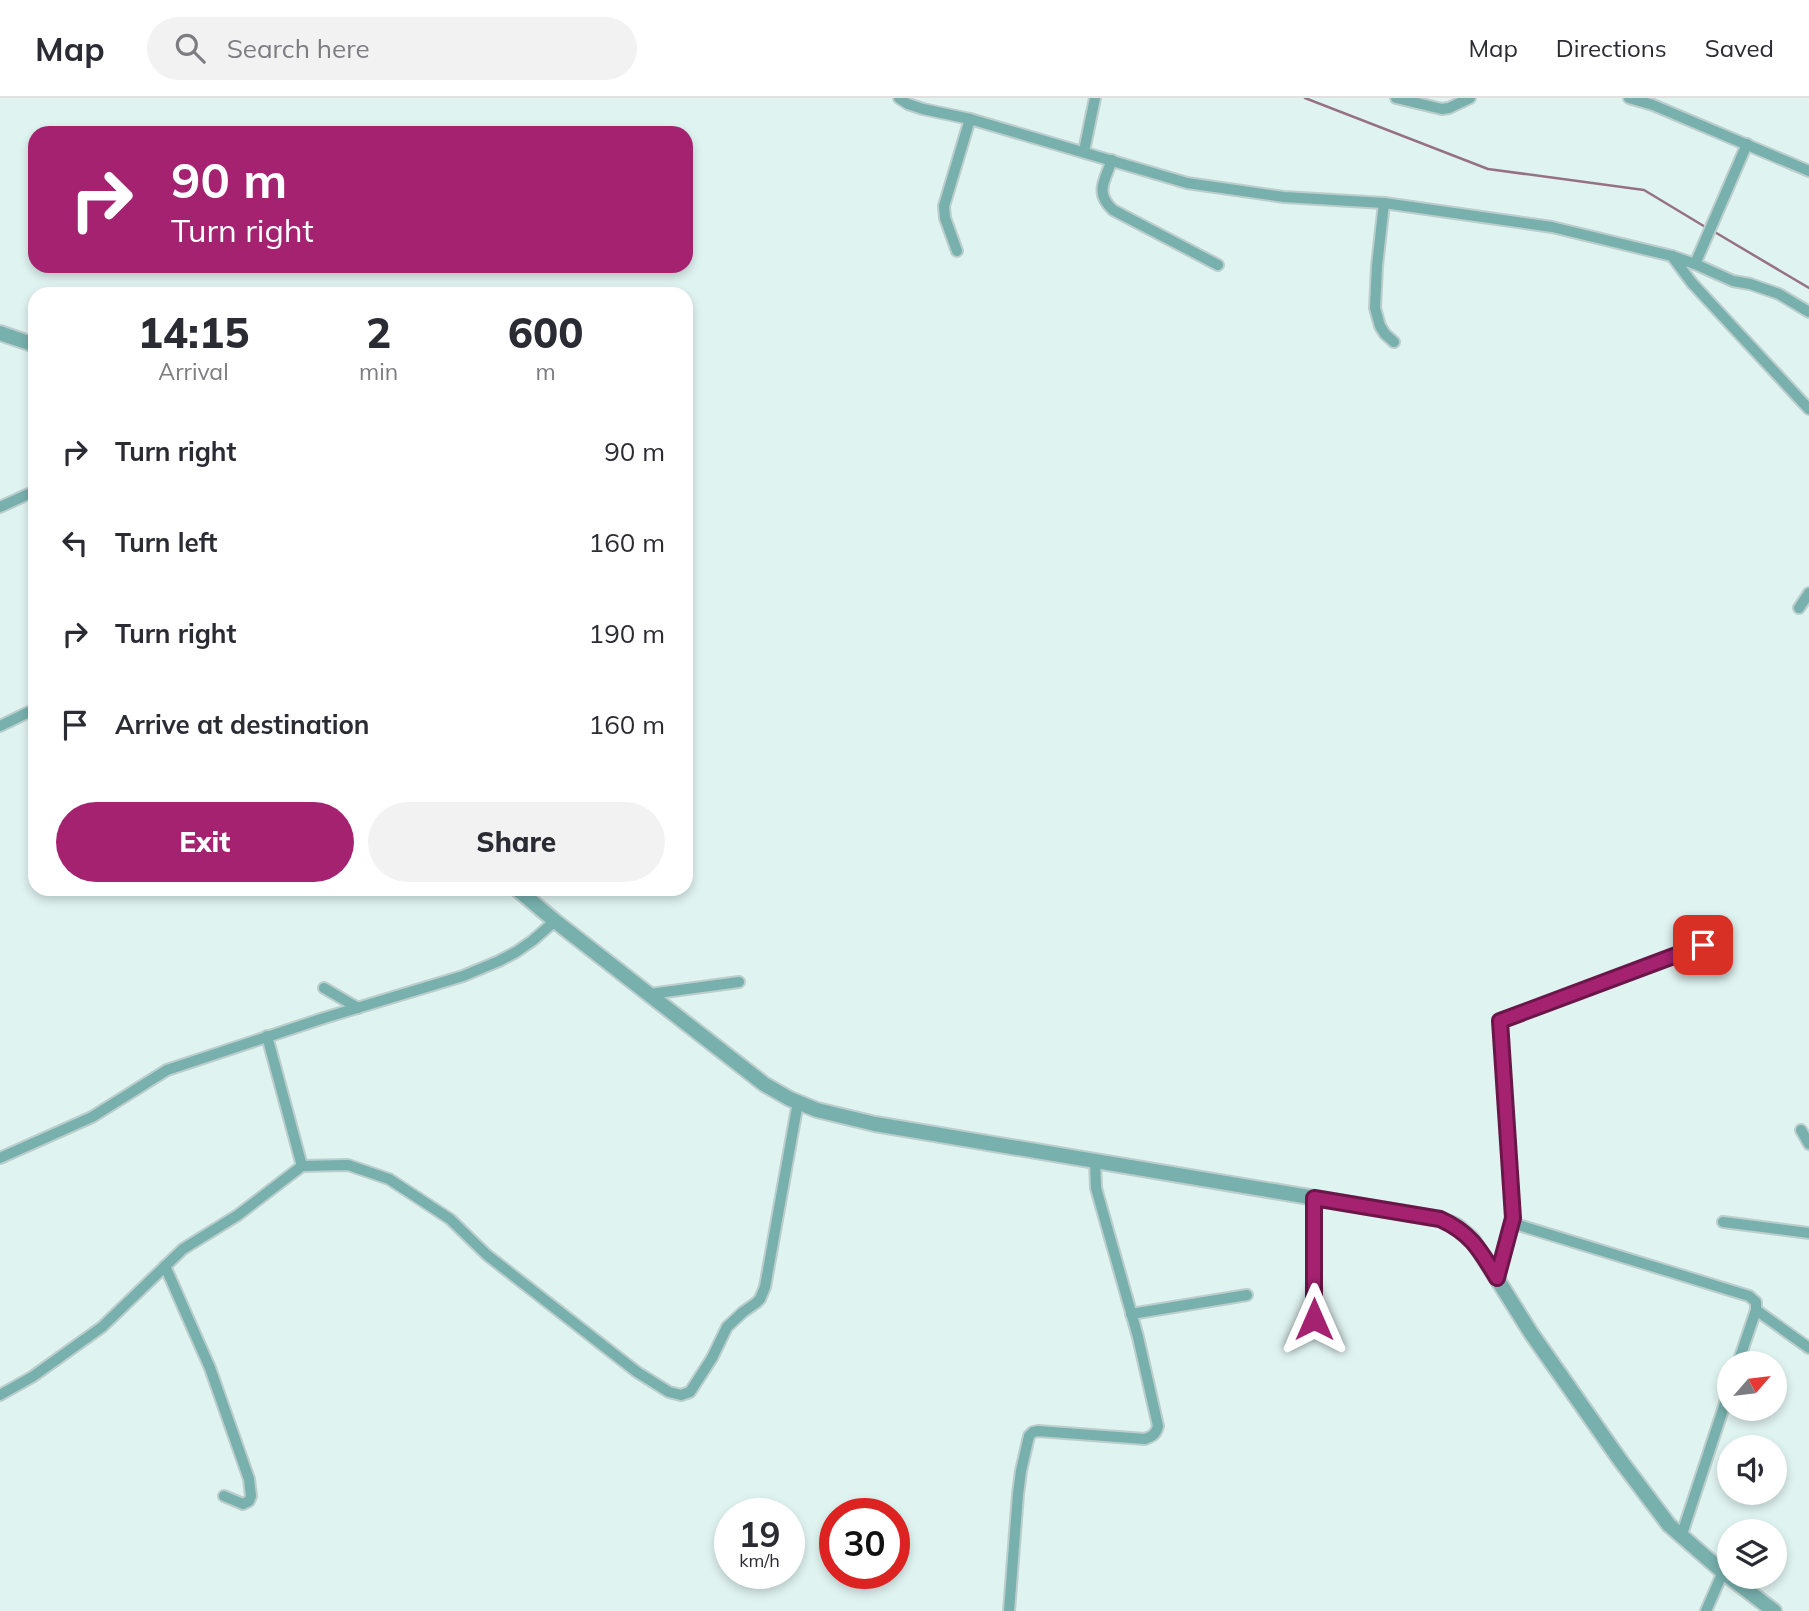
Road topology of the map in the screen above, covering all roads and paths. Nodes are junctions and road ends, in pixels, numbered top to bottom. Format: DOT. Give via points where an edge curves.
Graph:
graph roads {
  1 [pos="899,98"];
  2 [pos="1095,98"];
  3 [pos="1396,98"];
  4 [pos="1470,98"];
  5 [pos="1629,98"];
  6 [pos="970,119"];
  7 [pos="1747,145"];
  8 [pos="1084,151"];
  9 [pos="1112,160"];
  10 [pos="1809,171"];
  11 [pos="1384,203"];
  12 [pos="957,251"];
  13 [pos="1672,256"];
  14 [pos="1695,264"];
  15 [pos="1217,265"];
  16 [pos="1809,312"];
  17 [pos="0,333"];
  18 [pos="1394,342"];
  19 [pos="28,343"];
  20 [pos="1809,409"];
  21 [pos="28,494"];
  22 [pos="0,507"];
  23 [pos="1809,593"];
  24 [pos="1799,608"];
  25 [pos="28,712"];
  26 [pos="0,726"];
  27 [pos="525,896"];
  28 [pos="555,921"];
  29 [pos="1703,945"];
  30 [pos="739,982"];
  31 [pos="324,988"];
  32 [pos="650,995"];
  33 [pos="358,1008"];
  34 [pos="267,1036"];
  35 [pos="798,1102"];
  36 [pos="1801,1130"];
  37 [pos="1809,1144"];
  38 [pos="0,1158"];
  39 [pos="1094,1161"];
  40 [pos="302,1166"];
  41 [pos="1314,1198"];
  42 [pos="1723,1222"];
  43 [pos="1512,1223"];
  44 [pos="1809,1233"];
  45 [pos="165,1266"];
  46 [pos="1497,1278"];
  47 [pos="1247,1294"];
  48 [pos="1756,1310"];
  49 [pos="1131,1314"];
  50 [pos="1314,1319"];
  51 [pos="1809,1348"];
  52 [pos="1742,1351"];
  53 [pos="0,1395"];
  54 [pos="1719,1421"];
  55 [pos="225,1496"];
  56 [pos="1681,1537"];
  57 [pos="1717,1567"];
  58 [pos="1717,1586"];
  59 [pos="1745,1589"];
  60 [pos="1009,1611"];
  61 [pos="1706,1611"];
  62 [pos="1774,1611"];
  1 -- 6 [label="street" via="923,109"];
  2 -- 8 [label="street"];
  3 -- 4 [label="street" via="1442,109"];
  5 -- 7 [label="street"];
  6 -- 8 [label="street"];
  6 -- 12 [label="street" via="944,206"];
  7 -- 10 [label="street"];
  7 -- 14 [label="street"];
  8 -- 9 [label="street"];
  9 -- 11 [label="street" via="1187,183 1284,197"];
  9 -- 15 [label="street" via="1101,190 1105,203"];
  11 -- 13 [label="street" via="1552,227"];
  11 -- 18 [label="street" via="1375,308 1380,326"];
  13 -- 14 [label="street"];
  13 -- 20 [label="street"];
  14 -- 16 [label="street" via="1779,294"];
  17 -- 19 [label="street"];
  21 -- 22 [label="street"];
  23 -- 24 [label="street"];
  25 -- 26 [label="street"];
  27 -- 28 [label="street"];
  28 -- 32 [label="street"];
  28 -- 33 [label="street" via="499,961"];
  29 -- 43 [label="street" via="1500,1021"];
  30 -- 32 [label="street"];
  31 -- 33 [label="street"];
  32 -- 35 [label="street" via="764,1084"];
  33 -- 34 [label="street"];
  34 -- 38 [label="street" via="167,1070 92,1117"];
  34 -- 40 [label="street"];
  35 -- 39 [label="street" via="875,1124"];
  35 -- 40 [label="street" via="765,1287 756,1303 727,1327 697,1383 681,1395 637,1372 486,1255 450,1219 389,1179 348,1166"];
  36 -- 37 [label="street"];
  39 -- 41 [label="street"];
  39 -- 49 [label="street" via="1096,1188"];
  40 -- 45 [label="street"];
  41 -- 46 [label="street" via="1440,1219 1457,1226 1472,1239"];
  41 -- 50 [label="street"];
  42 -- 44 [label="street"];
  43 -- 46 [label="street"];
  43 -- 48 [label="street" via="1749,1296 1756,1302"];
  45 -- 53 [label="street" via="103,1327"];
  45 -- 55 [label="street" via="210,1368 249,1479 249,1501 243,1504"];
  46 -- 56 [label="street" via="1613,1450"];
  47 -- 49 [label="street"];
  48 -- 51 [label="street"];
  48 -- 52 [label="street"];
  49 -- 60 [label="street" via="1157,1433 1145,1439 1038,1431 1029,1436 1018,1494"];
  54 -- 56 [label="street"];
  56 -- 57 [label="street"];
  58 -- 61 [label="street"];
  59 -- 62 [label="street"];
}
